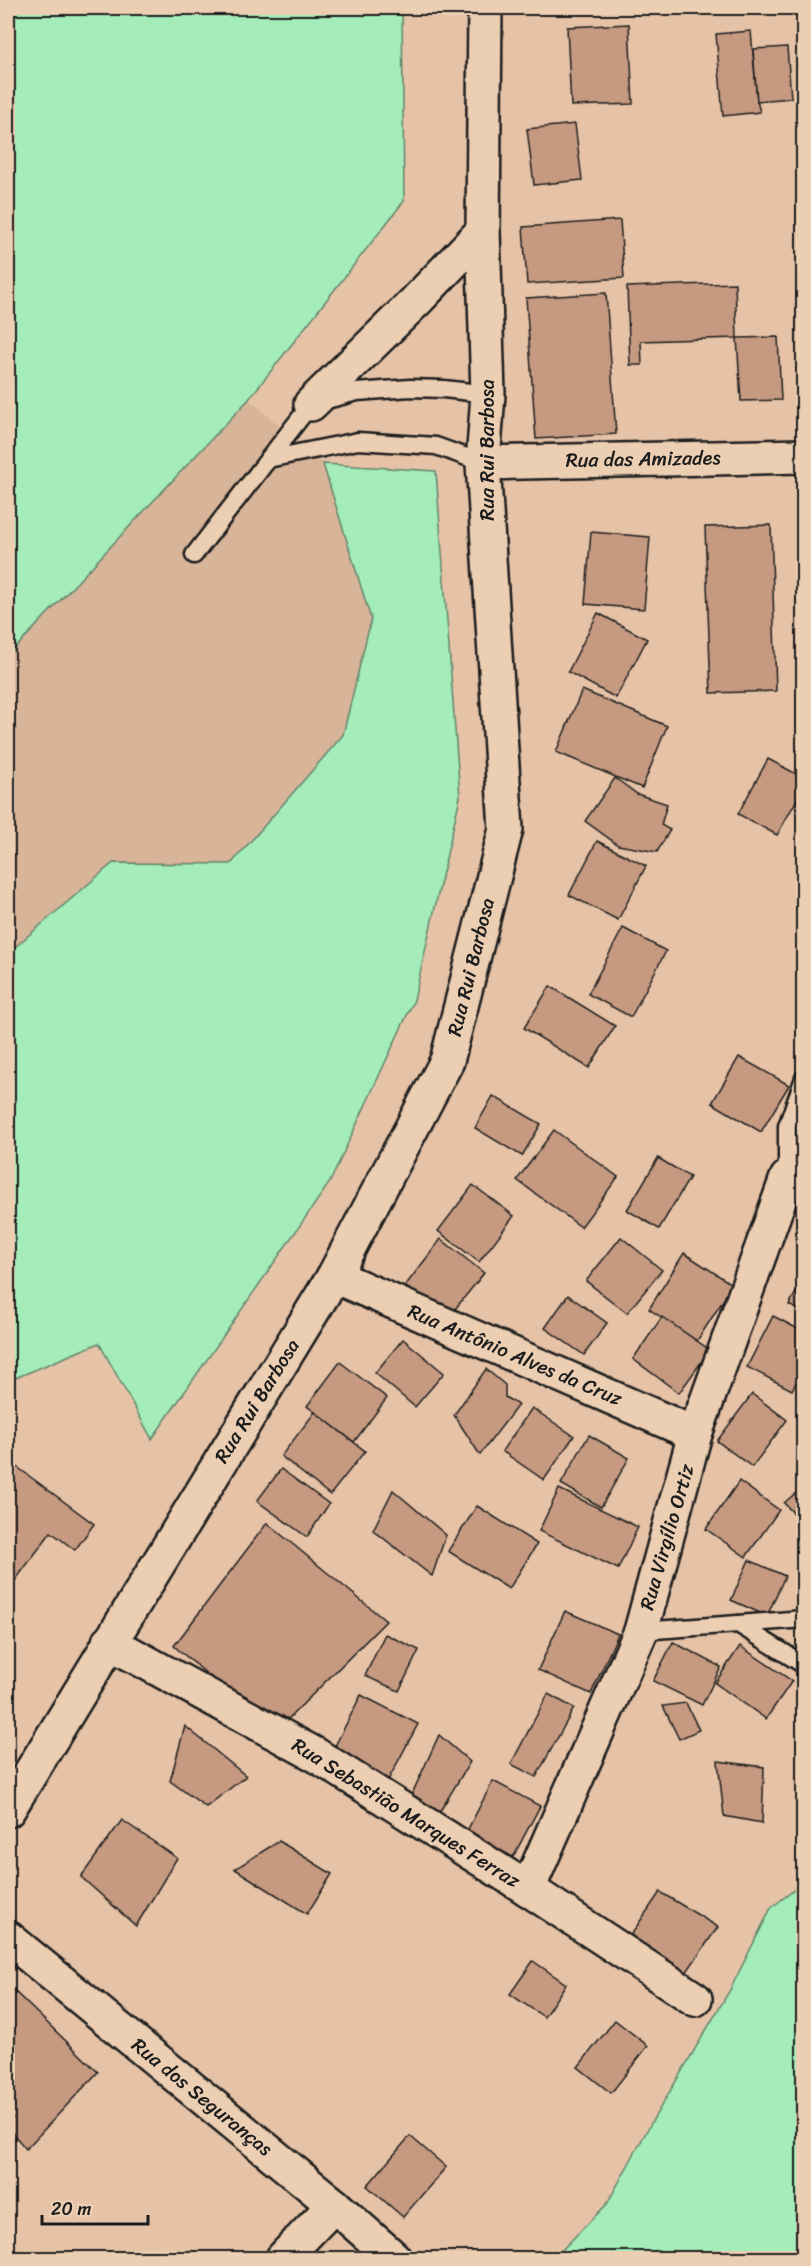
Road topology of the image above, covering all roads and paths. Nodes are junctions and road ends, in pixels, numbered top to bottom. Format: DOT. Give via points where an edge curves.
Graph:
graph roads {
  1 [pos="485,8"];
  2 [pos="483,231"];
  3 [pos="488,394"];
  4 [pos="311,404"];
  5 [pos="804,456"];
  6 [pos="268,459"];
  7 [pos="483,463"];
  8 [pos="194,555"];
  9 [pos="804,1078"];
  10 [pos="795,1178"];
  11 [pos="334,1276"];
  12 [pos="695,1434"];
  13 [pos="804,1619"];
  14 [pos="738,1624"];
  15 [pos="641,1631"];
  16 [pos="109,1642"];
  17 [pos="804,1665"];
  18 [pos="8,1810"];
  19 [pos="528,1888"];
  20 [pos="8,1938"];
  21 [pos="695,1999"];
  22 [pos="334,2205"];
  23 [pos="283,2259"];
  24 [pos="394,2259"];
  1 -- 2 [label="street, Rua Rui Barbosa"];
  2 -- 3 [label="street, Rua Rui Barbosa"];
  2 -- 4 [label="street"];
  3 -- 4 [label="lane" via="410,388 357,392"];
  3 -- 7 [label="street, Rua Rui Barbosa"];
  4 -- 6 [label="lane"];
  5 -- 7 [label="street, Rua das Amizades"];
  6 -- 7 [label="lane" via="369,441 436,446"];
  6 -- 8 [label="lane"];
  7 -- 11 [label="street, Rua Rui Barbosa" via="506,829 447,1061"];
  9 -- 10 [label="lane" via="787,1126"];
  10 -- 12 [label="street, Rua Virgílio Ortiz"];
  11 -- 12 [label="street, Rua Antônio Alves da Cruz"];
  11 -- 16 [label="street, Rua Rui Barbosa"];
  12 -- 15 [label="street, Rua Virgílio Ortiz"];
  13 -- 14 [label="lane"];
  14 -- 15 [label="lane"];
  14 -- 17 [label="lane"];
  15 -- 19 [label="street, Rua Virgílio Ortiz"];
  16 -- 18 [label="street, Rua Rui Barbosa"];
  16 -- 19 [label="street, Rua Sebastião Marques Ferraz" via="316,1755"];
  19 -- 21 [label="street, Rua Sebastião Marques Ferraz"];
  20 -- 22 [label="street, Rua dos Seguranças"];
  22 -- 23 [label="street"];
  22 -- 24 [label="street, Rua dos Seguranças"];
}
